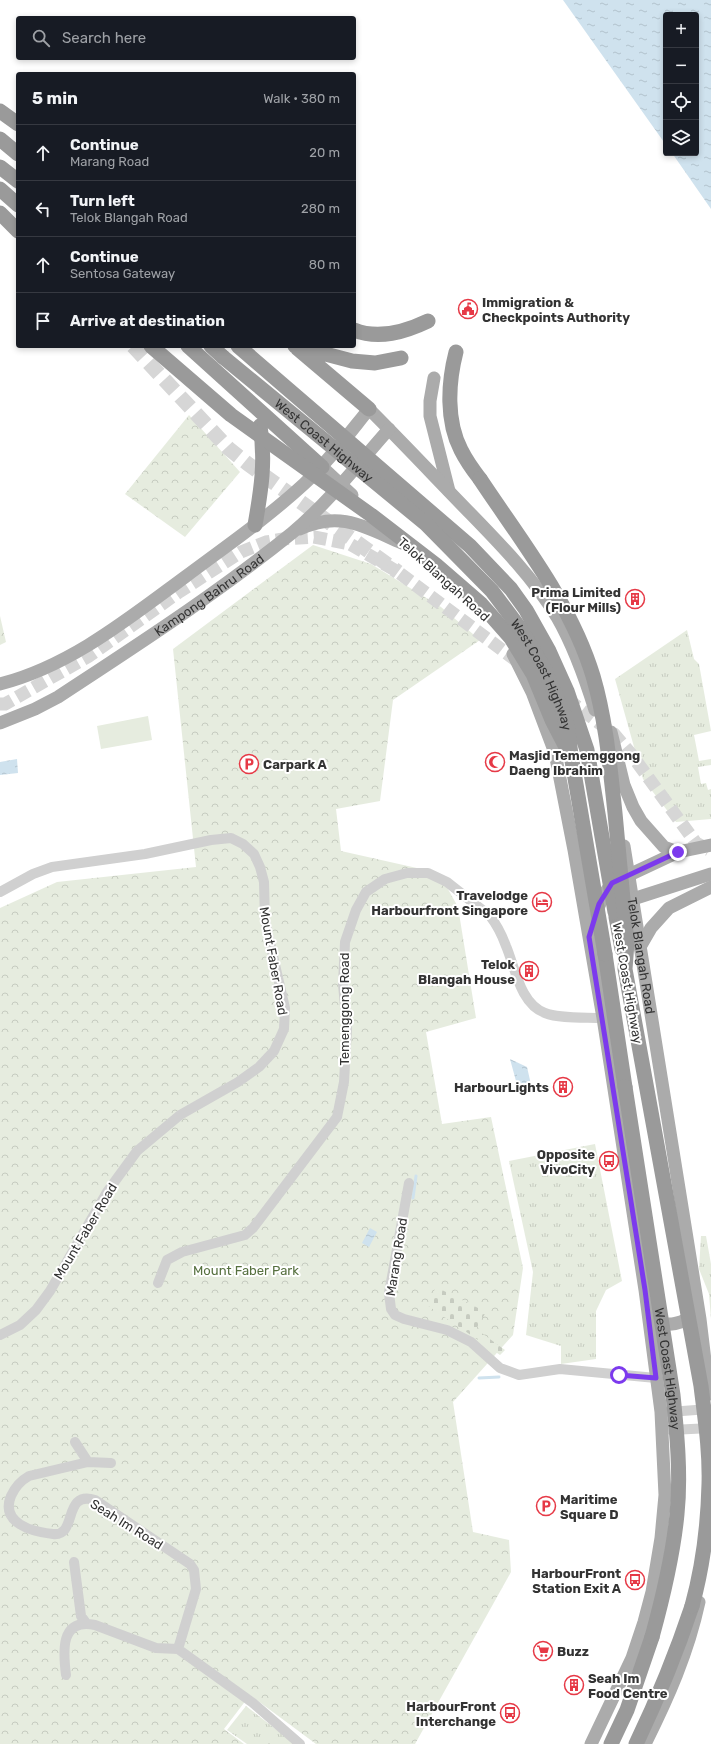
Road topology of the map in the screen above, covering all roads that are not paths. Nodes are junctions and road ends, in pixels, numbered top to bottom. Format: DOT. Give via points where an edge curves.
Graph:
graph roads {
  1 [pos="0,112"];
  2 [pos="16,123"];
  3 [pos="0,139"];
  4 [pos="16,152"];
  5 [pos="0,168"];
  6 [pos="16,180"];
  7 [pos="0,189"];
  8 [pos="16,203"];
  9 [pos="0,213"];
  10 [pos="16,229"];
  11 [pos="428,321"];
  12 [pos="356,330"];
  13 [pos="153,348"];
  14 [pos="190,348"];
  15 [pos="213,348"];
  16 [pos="240,348"];
  17 [pos="297,348"];
  18 [pos="303,348"];
  19 [pos="456,352"];
  20 [pos="401,358"];
  21 [pos="434,378"];
  22 [pos="256,408"];
  23 [pos="369,409"];
  24 [pos="389,429"];
  25 [pos="322,466"];
  26 [pos="341,484"];
  27 [pos="450,492"];
  28 [pos="255,525"];
  29 [pos="292,532"];
  30 [pos="407,546"];
  31 [pos="584,678"];
  32 [pos="0,684"];
  33 [pos="1,722"];
  34 [pos="571,755"];
  35 [pos="711,846"];
  36 [pos="574,850"];
  37 [pos="678,852"];
  38 [pos="711,874"];
  39 [pos="629,875"];
  40 [pos="711,887"];
  41 [pos="0,892"];
  42 [pos="605,893"];
  43 [pos="633,899"];
  44 [pos="589,937"];
  45 [pos="640,947"];
  46 [pos="625,968"];
  47 [pos="603,1018"];
  48 [pos="409,1182"];
  49 [pos="158,1283"];
  50 [pos="697,1304"];
  51 [pos="648,1310"];
  52 [pos="700,1319"];
  53 [pos="0,1335"];
  54 [pos="711,1339"];
  55 [pos="656,1378"];
  56 [pos="711,1409"];
  57 [pos="661,1412"];
  58 [pos="711,1413"];
  59 [pos="711,1428"];
  60 [pos="662,1431"];
  61 [pos="75,1442"];
  62 [pos="88,1462"];
  63 [pos="111,1463"];
  64 [pos="711,1544"];
  65 [pos="74,1562"];
  66 [pos="86,1623"];
  67 [pos="178,1649"];
  68 [pos="66,1675"];
  69 [pos="300,1744"];
  70 [pos="591,1744"];
  71 [pos="611,1744"];
  72 [pos="636,1744"];
  73 [pos="645,1744"];
  1 -- 2 [label="highway"];
  3 -- 4 [label="highway"];
  5 -- 6 [label="highway"];
  7 -- 8 [label="highway"];
  9 -- 10 [label="highway"];
  11 -- 12 [label="highway" via="411,329 383,334 374,335"];
  13 -- 34 [label="highway, bridge" via="231,415 377,520 436,565 481,604 511,638 533,674 552,720"];
  14 -- 22 [label="highway"];
  15 -- 34 [label="highway, West Coast Highway, bridge" via="426,524 492,591 522,631 544,668 564,714"];
  16 -- 46 [label="highway, West Coast Highway, bridge" via="470,546 511,589 526,610 549,651 567,691 587,750"];
  17 -- 23 [label="highway"];
  18 -- 20 [label="highway" via="352,361 375,362"];
  19 -- 46 [label="highway, bridge" via="450,399 453,425 461,450 553,589 575,632 592,675 611,773 627,943"];
  21 -- 27 [label="main road" via="430,416"];
  22 -- 25 [label="highway"];
  22 -- 28 [label="highway" via="262,438 263,468"];
  23 -- 24 [label="main road, Telok Blangah Road"];
  23 -- 25 [label="main road, Kampong Bahru Road"];
  24 -- 26 [label="main road, Kampong Bahru Road"];
  24 -- 27 [label="main road, Telok Blangah Road"];
  25 -- 26 [label="main road, Telok Blangah Road"];
  25 -- 28 [label="main road, Kampong Bahru Road"];
  26 -- 29 [label="main road, Kampong Bahru Road"];
  26 -- 30 [label="main road, Telok Blangah Road"];
  27 -- 31 [label="main road, Telok Blangah Road" via="514,561 545,600 557,618"];
  28 -- 32 [label="main road, Kampong Bahru Road" via="124,622 75,653"];
  29 -- 30 [label="main road" via="319,522 349,521"];
  29 -- 33 [label="main road, Kampong Bahru Road" via="207,597 58,697"];
  30 -- 36 [label="main road, Telok Blangah Road" via="476,605 496,627 521,668 555,753"];
  31 -- 37 [label="main road" via="594,687 602,700 624,785 633,807 642,822 664,847"];
  31 -- 39 [label="main road, Telok Blangah Road" via="599,724"];
  34 -- 71 [label="highway, West Coast Highway, bridge" via="605,954 672,1387 678,1446 677,1513 663,1596 627,1710"];
  35 -- 37 [label="main road"];
  36 -- 42 [label="main road"];
  36 -- 44 [label="main road, Telok Blangah Road"];
  37 -- 39 [label="main road"];
  38 -- 43 [label="main road"];
  39 -- 42 [label="main road" via="612,883"];
  39 -- 43 [label="main road, Telok Blangah Road"];
  40 -- 45 [label="main road" via="669,908 650,928"];
  41 -- 53 [label="street, Mount Faber Road" via="52,867 145,854 231,838 254,854 260,867 264,882 265,921 285,1008 284,1029 274,1051 259,1067 180,1115 137,1151 107,1192 50,1291 36,1310 20,1325"];
  42 -- 43 [label="main road" via="618,901"];
  42 -- 44 [label="main road" via="593,920"];
  43 -- 45 [label="main road, Telok Blangah Road"];
  44 -- 47 [label="main road, Telok Blangah Road"];
  45 -- 50 [label="main road, Telok Blangah Road"];
  46 -- 72 [label="highway, West Coast Highway, bridge" via="701,1386 709,1484 705,1540 692,1606 677,1652"];
  47 -- 49 [label="street, Temenggong Road" via="546,1014 536,1009 516,977 507,947 495,923 490,916 447,882 428,873 385,879 366,892 344,942 343,984 347,1029 344,1082 337,1117 253,1228 245,1235 172,1257 167,1260"];
  47 -- 51 [label="main road, Telok Blangah Road"];
  48 -- 55 [label="street, Marang Road" via="389,1293 391,1309 395,1315 447,1330 472,1342 500,1368 519,1375 560,1368"];
  50 -- 51 [label="main road" via="687,1319 673,1323 658,1322"];
  50 -- 52 [label="main road, Telok Blangah Road"];
  51 -- 55 [label="main road, Telok Blangah Road"];
  52 -- 54 [label="main road"];
  52 -- 56 [label="main road, Telok Blangah Road"];
  55 -- 57 [label="main road, Telok Blangah Road"];
  56 -- 57 [label="street"];
  56 -- 58 [label="main road, Telok Blangah Road"];
  57 -- 60 [label="main road, Telok Blangah Road"];
  59 -- 60 [label="street"];
  60 -- 70 [label="main road, Telok Blangah Road" via="664,1513 652,1592 632,1658"];
  61 -- 62 [label="street"];
  62 -- 63 [label="street, Seah Im Road"];
  62 -- 67 [label="street, Seah Im Road" via="38,1473 21,1481 14,1489 8,1504 10,1515 18,1523 55,1535 68,1526 76,1503 95,1500 190,1564 194,1570 196,1589"];
  64 -- 73 [label="main road" via="690,1641 673,1686"];
  65 -- 66 [label="street" via="80,1616"];
  66 -- 67 [label="street" via="156,1648"];
  66 -- 68 [label="street" via="73,1629 67,1636 64,1645"];
  67 -- 69 [label="street" via="253,1703"];
}
